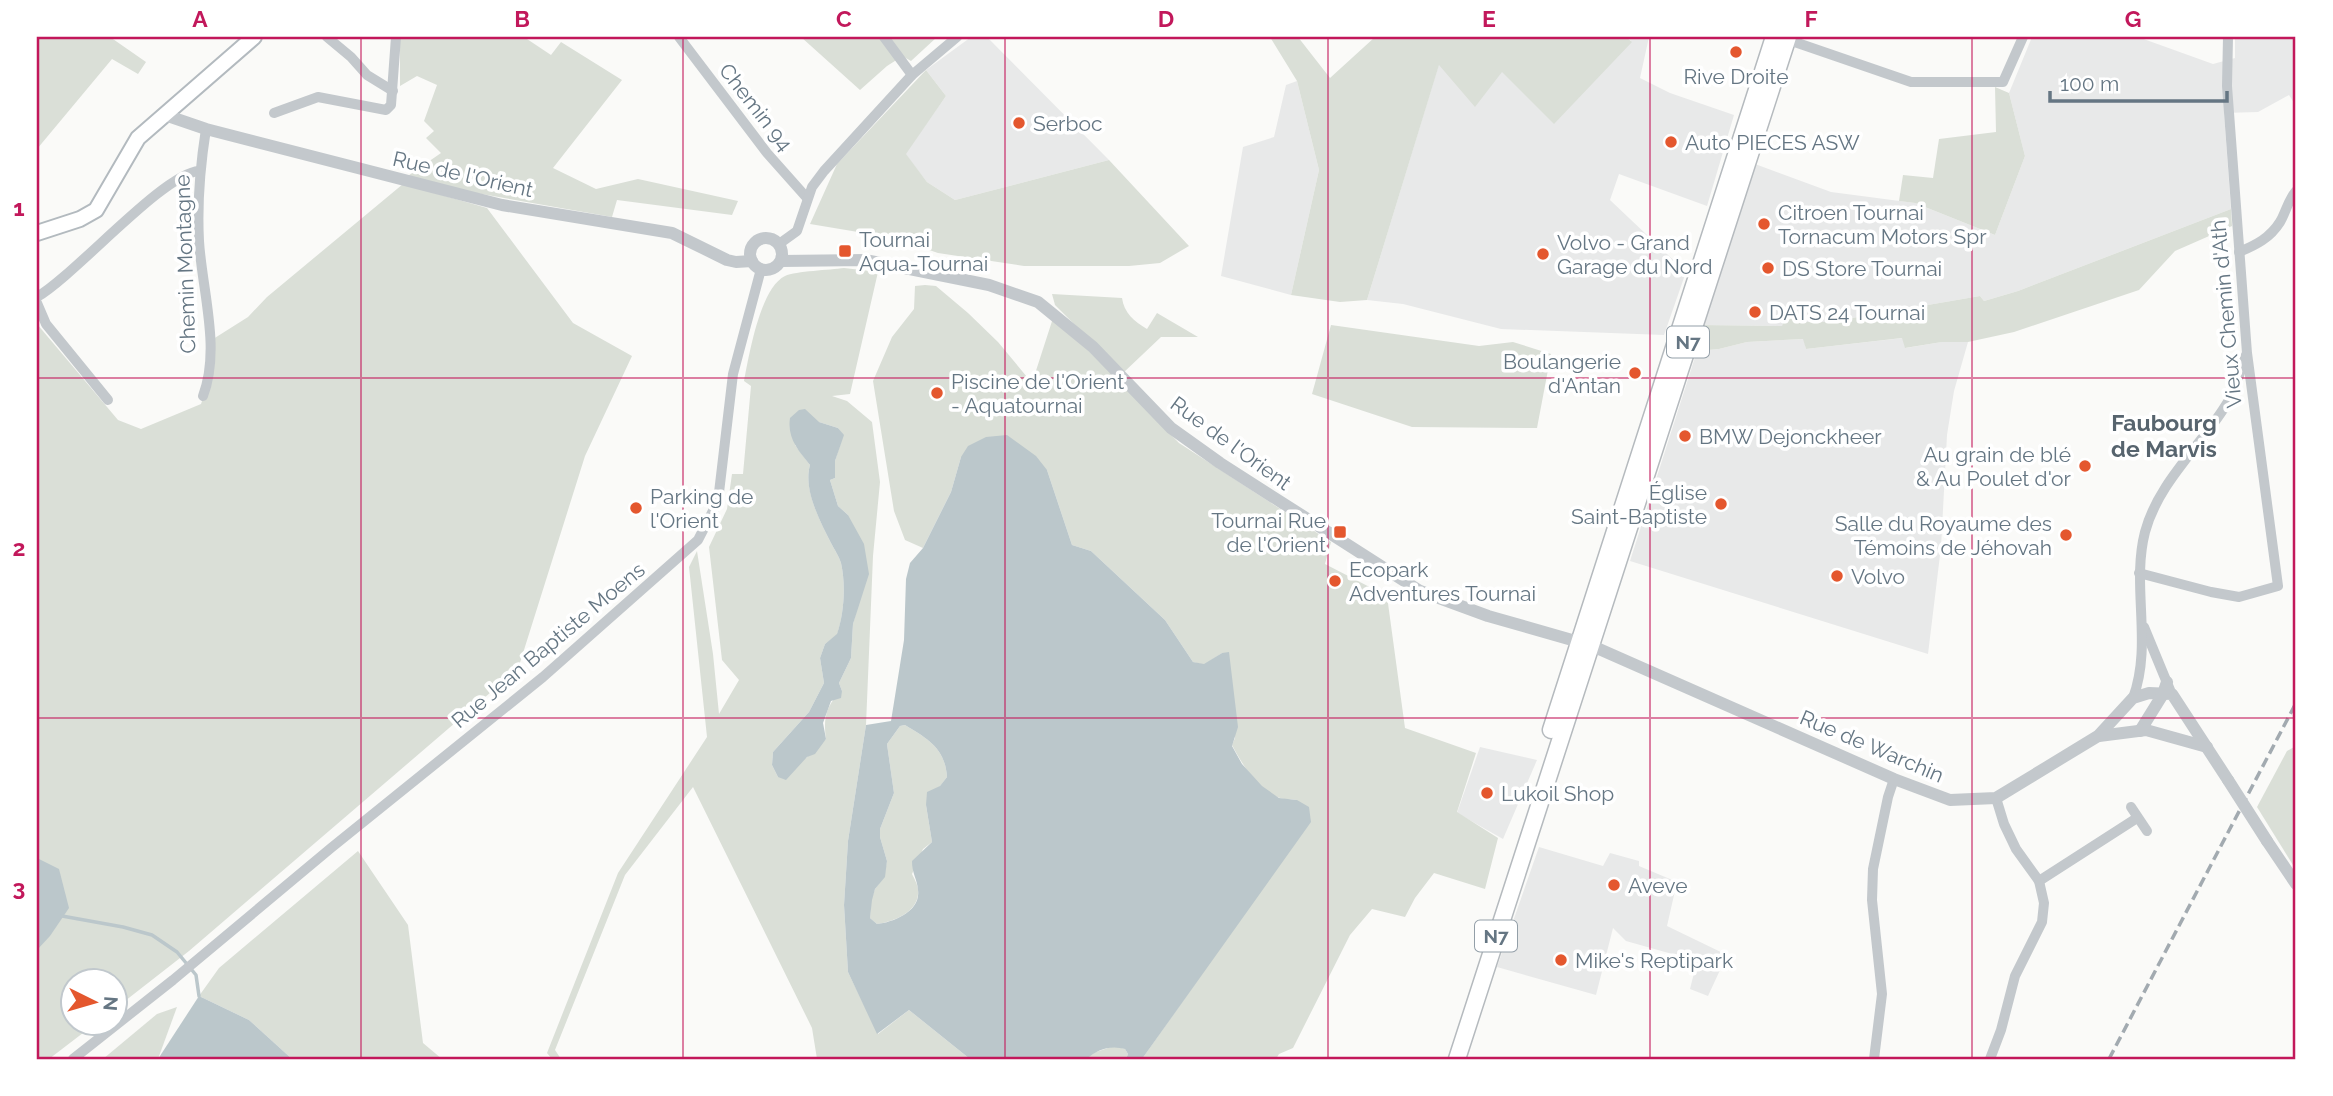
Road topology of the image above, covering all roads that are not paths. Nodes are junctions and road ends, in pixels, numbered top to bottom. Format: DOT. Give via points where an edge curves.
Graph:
graph roads {
  1 [pos="254,37"];
  2 [pos="327,37"];
  3 [pos="396,37"];
  4 [pos="679,37"];
  5 [pos="884,37"];
  6 [pos="957,37"];
  7 [pos="1782,37"];
  8 [pos="2023,37"];
  9 [pos="2228,37"];
  10 [pos="912,75"];
  11 [pos="393,91"];
  12 [pos="274,113"];
  13 [pos="165,115"];
  14 [pos="206,129"];
  15 [pos="199,171"];
  16 [pos="2296,191"];
  17 [pos="807,198"];
  18 [pos="37,233"];
  19 [pos="779,244"];
  20 [pos="2239,252"];
  21 [pos="781,261"];
  22 [pos="756,265"];
  23 [pos="37,297"];
  24 [pos="37,303"];
  25 [pos="2247,353"];
  26 [pos="203,396"];
  27 [pos="108,400"];
  28 [pos="2139,573"];
  29 [pos="2143,625"];
  30 [pos="1584,643"];
  31 [pos="2167,690"];
  32 [pos="2133,698"];
  33 [pos="2140,731"];
  34 [pos="2098,736"];
  35 [pos="2207,747"];
  36 [pos="1895,779"];
  37 [pos="1996,797"];
  38 [pos="2131,807"];
  39 [pos="2137,818"];
  40 [pos="2147,831"];
  41 [pos="2039,880"];
  42 [pos="2296,884"];
  43 [pos="73,1059"];
  44 [pos="1445,1059"];
  45 [pos="1457,1059"];
  46 [pos="1874,1059"];
  47 [pos="1990,1059"];
  1 -- 13 [label="main road"];
  2 -- 11 [label="street" via="367,75"];
  3 -- 11 [label="street"];
  4 -- 17 [label="street, Chemin 94"];
  5 -- 10 [label="street"];
  6 -- 10 [label="street"];
  7 -- 8 [label="street" via="1911,82 2003,82"];
  7 -- 30 [label="main road, N7"];
  9 -- 20 [label="street, Vieux Chemin d'Ath" via="2227,86"];
  10 -- 17 [label="street" via="824,170"];
  11 -- 12 [label="street" via="386,110 318,97"];
  13 -- 14 [label="street, Rue de l'Orient"];
  13 -- 18 [label="main road" via="138,138 96,210"];
  14 -- 15 [label="street, Chemin Montagne"];
  14 -- 22 [label="street, Rue de l'Orient" via="492,203 663,231 727,260"];
  15 -- 23 [label="street" via="162,190"];
  15 -- 26 [label="street, Chemin Montagne" via="199,244 210,341"];
  16 -- 20 [label="street" via="2280,222 2260,243"];
  17 -- 19 [label="street" via="797,231"];
  19 -- 21 [label="street"];
  19 -- 22 [label="street" via="768,239 756,242 751,249"];
  20 -- 25 [label="street, Vieux Chemin d'Ath"];
  21 -- 22 [label="street" via="770,270"];
  21 -- 30 [label="street, Rue de l'Orient" via="865,260 989,285 1038,302 1093,347 1171,428 1420,592"];
  22 -- 43 [label="street, Rue Jean Baptiste Moens" via="733,374 718,501 698,540 542,677"];
  24 -- 27 [label="street" via="46,324"];
  25 -- 28 [label="street" via="2227,404 2152,511"];
  25 -- 28 [label="street, Vieux Chemin d'Ath" via="2278,586 2239,597"];
  28 -- 29 [label="street"];
  29 -- 31 [label="street"];
  29 -- 32 [label="street"];
  30 -- 36 [label="street, Rue de Warchin"];
  30 -- 44 [label="main road, N7"];
  30 -- 45 [label="main road, N7"];
  31 -- 32 [label="street"];
  31 -- 33 [label="street"];
  31 -- 35 [label="street"];
  32 -- 34 [label="street, Rue de Warchin"];
  33 -- 34 [label="street"];
  33 -- 35 [label="street"];
  34 -- 37 [label="street, Rue de Warchin"];
  35 -- 42 [label="street, bridge"];
  36 -- 37 [label="street, Rue de Warchin" via="1951,800"];
  36 -- 46 [label="street" via="1873,869 1882,988"];
  37 -- 41 [label="street" via="2016,849"];
  38 -- 39 [label="street"];
  39 -- 40 [label="street"];
  39 -- 41 [label="street"];
  41 -- 47 [label="street" via="2042,922 2015,976"];
}
